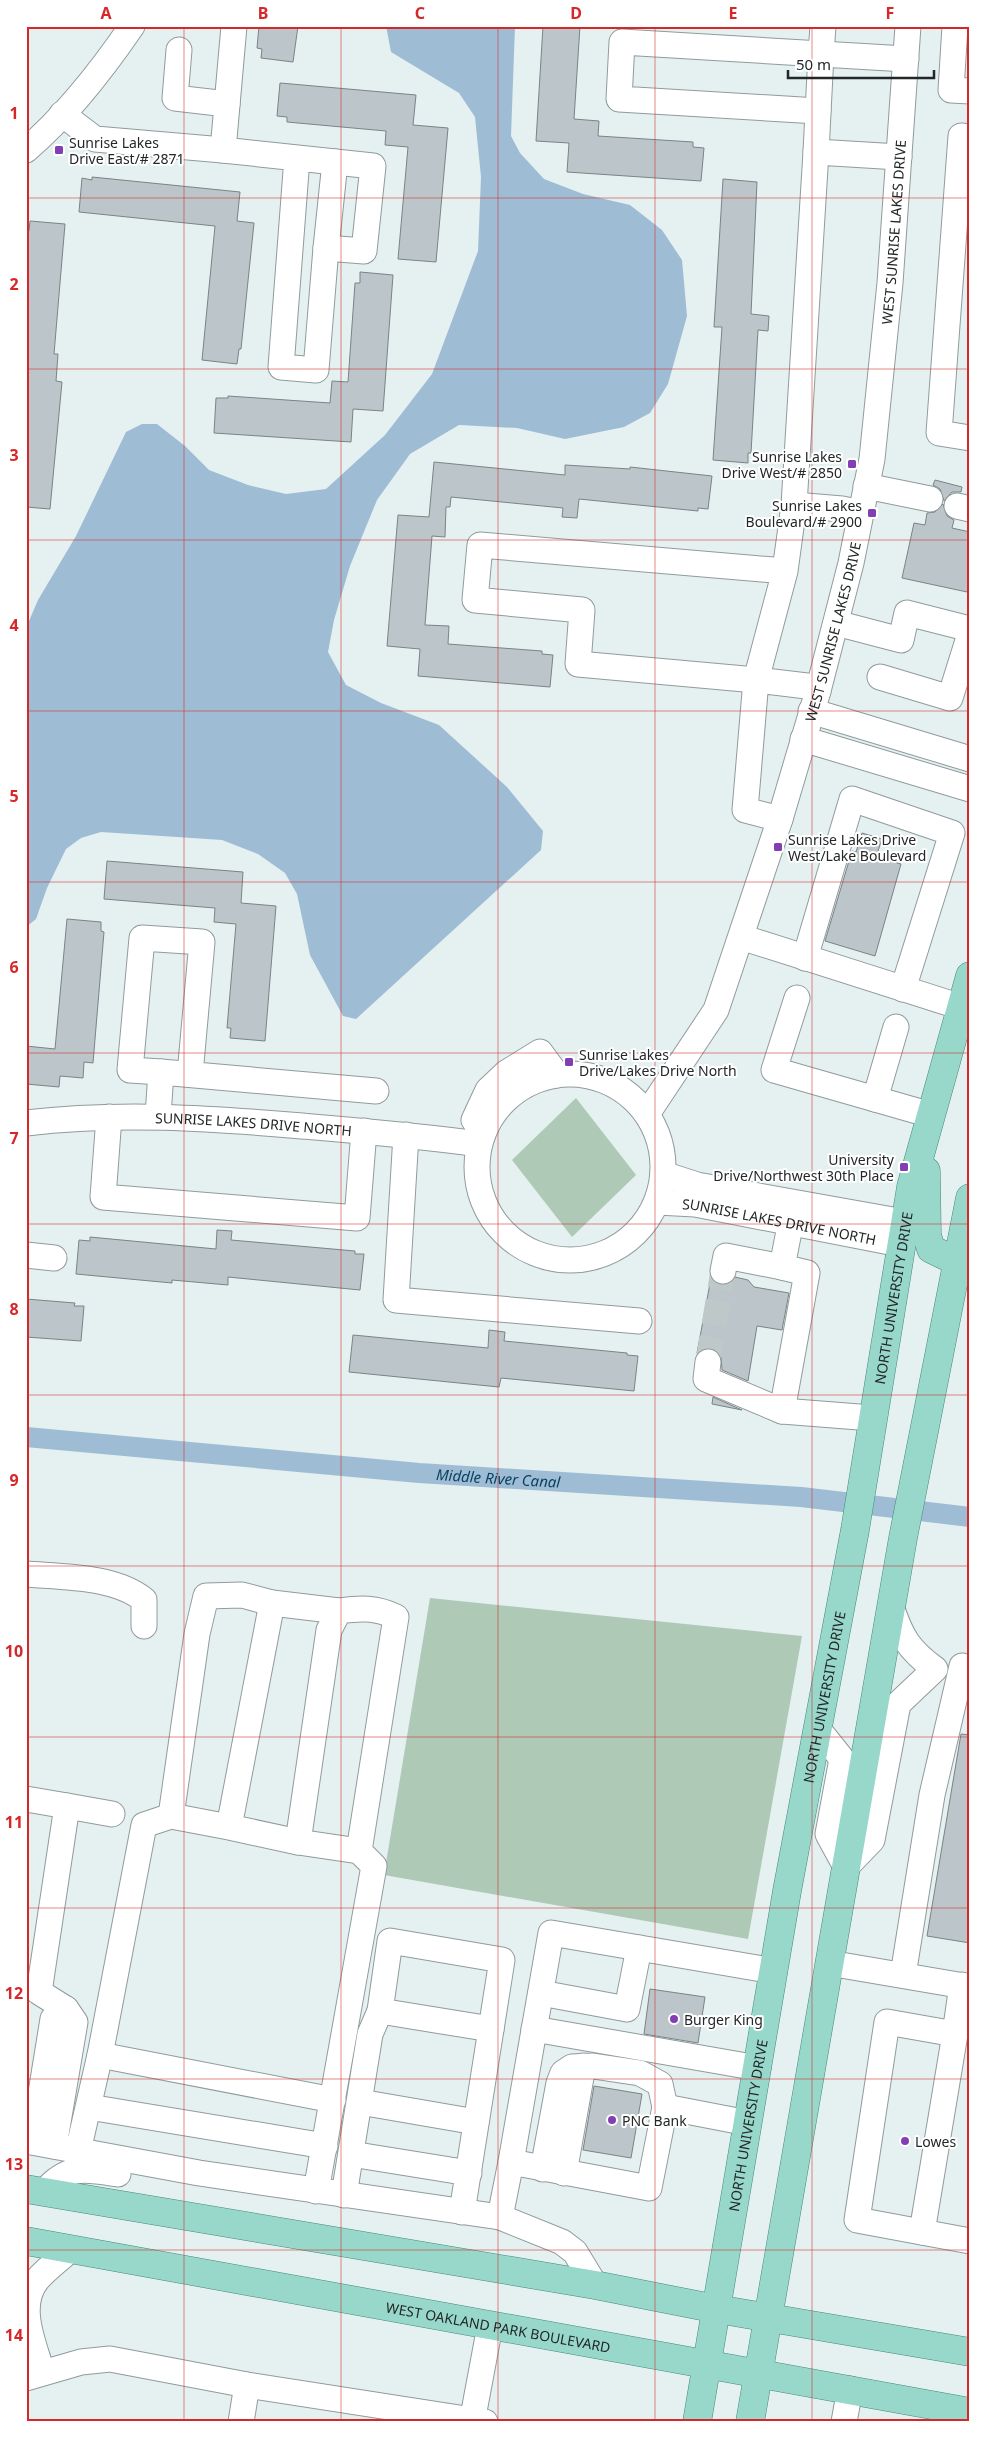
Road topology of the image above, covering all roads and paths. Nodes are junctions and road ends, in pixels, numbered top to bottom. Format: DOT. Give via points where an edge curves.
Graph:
graph roads {
  1 [pos="132,26"];
  2 [pos="234,26"];
  3 [pos="823,26"];
  4 [pos="908,26"];
  5 [pos="956,26"];
  6 [pos="180,50"];
  7 [pos="821,54"];
  8 [pos="906,59"];
  9 [pos="970,91"];
  10 [pos="227,104"];
  11 [pos="818,111"];
  12 [pos="62,114"];
  13 [pos="970,137"];
  14 [pos="26,150"];
  15 [pos="223,150"];
  16 [pos="816,152"];
  17 [pos="899,157"];
  18 [pos="297,158"];
  19 [pos="335,162"];
  20 [pos="326,248"];
  21 [pos="970,438"];
  22 [pos="866,486"];
  23 [pos="930,499"];
  24 [pos="794,505"];
  25 [pos="861,513"];
  26 [pos="785,571"];
  27 [pos="836,623"];
  28 [pos="970,629"];
  29 [pos="970,634"];
  30 [pos="880,677"];
  31 [pos="756,680"];
  32 [pos="814,701"];
  33 [pos="803,739"];
  34 [pos="970,758"];
  35 [pos="970,789"];
  36 [pos="780,819"];
  37 [pos="741,938"];
  38 [pos="805,958"];
  39 [pos="970,976"];
  40 [pos="903,989"];
  41 [pos="797,998"];
  42 [pos="961,1007"];
  43 [pos="896,1027"];
  44 [pos="161,1072"];
  45 [pos="190,1074"];
  46 [pos="376,1091"];
  47 [pos="875,1099"];
  48 [pos="647,1114"];
  49 [pos="158,1116"];
  50 [pos="109,1117"];
  51 [pos="26,1123"];
  52 [pos="928,1126"];
  53 [pos="364,1132"];
  54 [pos="406,1135"];
  55 [pos="482,1139"];
  56 [pos="663,1174"];
  57 [pos="970,1198"];
  58 [pos="657,1202"];
  59 [pos="791,1221"];
  60 [pos="902,1233"];
  61 [pos="26,1255"];
  62 [pos="54,1258"];
  63 [pos="963,1259"];
  64 [pos="782,1267"];
  65 [pos="723,1271"];
  66 [pos="639,1321"];
  67 [pos="708,1362"];
  68 [pos="782,1411"];
  69 [pos="872,1418"];
  70 [pos="26,1574"];
  71 [pos="272,1603"];
  72 [pos="891,1606"];
  73 [pos="339,1611"];
  74 [pos="144,1626"];
  75 [pos="966,1666"];
  76 [pos="935,1669"];
  77 [pos="818,1729"];
  78 [pos="26,1799"];
  79 [pos="68,1806"];
  80 [pos="112,1814"];
  81 [pos="172,1816"];
  82 [pos="229,1827"];
  83 [pos="298,1842"];
  84 [pos="359,1851"];
  85 [pos="846,1867"];
  86 [pos="639,1948"];
  87 [pos="829,1963"];
  88 [pos="774,1971"];
  89 [pos="902,1975"];
  90 [pos="966,1986"];
  91 [pos="33,1991"];
  92 [pos="541,1993"];
  93 [pos="380,2011"];
  94 [pos="491,2028"];
  95 [pos="534,2029"];
  96 [pos="955,2034"];
  97 [pos="100,2055"];
  98 [pos="758,2068"];
  99 [pos="333,2100"];
  100 [pos="360,2102"];
  101 [pos="89,2107"];
  102 [pos="665,2107"];
  103 [pos="476,2122"];
  104 [pos="748,2123"];
  105 [pos="38,2143"];
  106 [pos="325,2146"];
  107 [pos="78,2150"];
  108 [pos="351,2154"];
  109 [pos="511,2162"];
  110 [pos="554,2171"];
  111 [pos="468,2173"];
  112 [pos="35,2190"];
  113 [pos="328,2192"];
  114 [pos="26,2212"];
  115 [pos="462,2212"];
  116 [pos="500,2217"];
  117 [pos="922,2232"];
  118 [pos="26,2241"];
  119 [pos="970,2241"];
  120 [pos="71,2249"];
  121 [pos="595,2285"];
  122 [pos="717,2309"];
  123 [pos="768,2318"];
  124 [pos="490,2326"];
  125 [pos="970,2352"];
  126 [pos="708,2364"];
  127 [pos="759,2374"];
  128 [pos="34,2375"];
  129 [pos="247,2384"];
  130 [pos="850,2389"];
  131 [pos="970,2412"];
  132 [pos="477,2421"];
  133 [pos="241,2422"];
  134 [pos="697,2422"];
  135 [pos="750,2422"];
  136 [pos="844,2422"];
  1 -- 12 [label="street" via="110,58"];
  2 -- 10 [label="street"];
  3 -- 7 [label="street"];
  4 -- 8 [label="street, WEST SUNRISE LAKES DRIVE"];
  5 -- 9 [label="street" via="951,90"];
  6 -- 10 [label="street" via="175,98"];
  7 -- 8 [label="street"];
  7 -- 11 [label="street"];
  7 -- 11 [label="street" via="622,42 619,99"];
  8 -- 17 [label="street, WEST SUNRISE LAKES DRIVE"];
  10 -- 15 [label="street"];
  11 -- 16 [label="street"];
  12 -- 14 [label="street"];
  12 -- 15 [label="street" via="95,139"];
  13 -- 21 [label="street" via="960,136 939,433"];
  15 -- 18 [label="street"];
  16 -- 17 [label="street"];
  16 -- 24 [label="street"];
  17 -- 22 [label="street, WEST SUNRISE LAKES DRIVE" via="890,283 872,459"];
  18 -- 19 [label="street"];
  18 -- 20 [label="street" via="281,367 316,370"];
  19 -- 20 [label="street"];
  19 -- 20 [label="street" via="373,166 364,251"];
  22 -- 23 [label="street"];
  22 -- 25 [label="street, WEST SUNRISE LAKES DRIVE"];
  24 -- 25 [label="street" via="842,508"];
  24 -- 26 [label="street"];
  25 -- 27 [label="street, WEST SUNRISE LAKES DRIVE"];
  26 -- 31 [label="street"];
  26 -- 31 [label="street" via="480,545 475,600 582,610 578,664"];
  27 -- 28 [label="street" via="901,640 908,613"];
  27 -- 32 [label="street, WEST SUNRISE LAKES DRIVE"];
  29 -- 30 [label="street" via="950,698"];
  31 -- 32 [label="street" via="807,686"];
  31 -- 36 [label="street" via="745,810"];
  32 -- 33 [label="street, WEST SUNRISE LAKES DRIVE"];
  32 -- 34 [label="street"];
  33 -- 35 [label="street"];
  33 -- 36 [label="street, WEST SUNRISE LAKES DRIVE"];
  36 -- 37 [label="street, WEST SUNRISE LAKES DRIVE"];
  37 -- 38 [label="street"];
  37 -- 48 [label="street, WEST SUNRISE LAKES DRIVE" via="716,1010"];
  38 -- 40 [label="street"];
  38 -- 40 [label="street" via="852,799 952,833"];
  39 -- 42 [label="main road, NORTH UNIVERSITY DRIVE"];
  40 -- 42 [label="street"];
  41 -- 47 [label="street" via="774,1070"];
  42 -- 52 [label="main road, NORTH UNIVERSITY DRIVE"];
  43 -- 47 [label="street"];
  44 -- 45 [label="street"];
  44 -- 45 [label="street" via="130,1070 142,938 202,942"];
  44 -- 49 [label="street"];
  45 -- 46 [label="street"];
  47 -- 52 [label="street"];
  48 -- 55 [label="street" via="630,1095 608,1082 583,1075 557,1075 531,1082 508,1098 490,1119"];
  48 -- 56 [label="street" via="663,1153"];
  49 -- 50 [label="street, SUNRISE LAKES DRIVE NORTH"];
  49 -- 53 [label="street, SUNRISE LAKES DRIVE NORTH" via="191,1116"];
  50 -- 51 [label="street, SUNRISE LAKES DRIVE NORTH" via="78,1116"];
  50 -- 53 [label="street" via="103,1197 357,1218"];
  52 -- 60 [label="main road, NORTH UNIVERSITY DRIVE" via="910,1187"];
  52 -- 63 [label="main road" via="927,1235 931,1249"];
  53 -- 54 [label="street, SUNRISE LAKES DRIVE NORTH"];
  54 -- 55 [label="street, SUNRISE LAKES DRIVE NORTH"];
  54 -- 66 [label="street" via="396,1300"];
  55 -- 58 [label="street" via="477,1167 480,1190 488,1212 520,1245 541,1255 587,1258 609,1251 629,1239"];
  56 -- 58 [label="street"];
  56 -- 60 [label="street, SUNRISE LAKES DRIVE NORTH" via="697,1185"];
  57 -- 63 [label="main road"];
  58 -- 59 [label="street, SUNRISE LAKES DRIVE NORTH" via="695,1204"];
  59 -- 60 [label="street, SUNRISE LAKES DRIVE NORTH"];
  59 -- 64 [label="street"];
  60 -- 69 [label="main road, NORTH UNIVERSITY DRIVE"];
  61 -- 62 [label="street"];
  63 -- 72 [label="main road" via="915,1471"];
  64 -- 65 [label="street" via="726,1256"];
  64 -- 68 [label="street" via="808,1273"];
  67 -- 68 [label="street" via="706,1379"];
  68 -- 69 [label="street"];
  69 -- 77 [label="main road, NORTH UNIVERSITY DRIVE"];
  70 -- 74 [label="street" via="85,1579 133,1591 144,1600"];
  71 -- 73 [label="street"];
  71 -- 81 [label="street" via="242,1595 206,1596 197,1634"];
  71 -- 82 [label="street"];
  72 -- 76 [label="street" via="898,1629 915,1655"];
  72 -- 85 [label="main road"];
  73 -- 83 [label="street" via="329,1630"];
  73 -- 84 [label="street" via="383,1610 396,1617"];
  75 -- 76 [label="street"];
  75 -- 89 [label="street" via="932,1795"];
  76 -- 85 [label="street" via="898,1704 872,1840"];
  77 -- 85 [label="street" via="842,1759 828,1834"];
  77 -- 88 [label="main road, NORTH UNIVERSITY DRIVE"];
  78 -- 79 [label="street"];
  79 -- 80 [label="street"];
  79 -- 91 [label="street"];
  81 -- 82 [label="street"];
  81 -- 97 [label="street" via="144,1825"];
  82 -- 83 [label="street"];
  83 -- 84 [label="street"];
  84 -- 99 [label="street" via="374,1866"];
  85 -- 87 [label="main road"];
  86 -- 88 [label="street"];
  86 -- 92 [label="street" via="627,2009"];
  86 -- 92 [label="street" via="551,1933"];
  87 -- 89 [label="street"];
  87 -- 123 [label="main road"];
  88 -- 98 [label="main road, NORTH UNIVERSITY DRIVE"];
  89 -- 90 [label="street"];
  90 -- 96 [label="street"];
  91 -- 105 [label="street" via="66,2009 75,2022"];
  92 -- 95 [label="street"];
  93 -- 94 [label="street"];
  93 -- 94 [label="street" via="390,1941 502,1960"];
  93 -- 100 [label="street" via="370,2034"];
  94 -- 103 [label="street"];
  95 -- 98 [label="street"];
  95 -- 109 [label="street"];
  96 -- 117 [label="street"];
  96 -- 117 [label="street" via="887,2022 857,2220"];
  97 -- 99 [label="street"];
  97 -- 101 [label="street"];
  98 -- 104 [label="main road, NORTH UNIVERSITY DRIVE"];
  99 -- 106 [label="street"];
  100 -- 103 [label="street"];
  100 -- 108 [label="street"];
  101 -- 106 [label="street"];
  101 -- 107 [label="street"];
  102 -- 104 [label="street"];
  102 -- 110 [label="street" via="649,2188"];
  102 -- 110 [label="street" via="660,2084 640,2073 583,2066"];
  103 -- 111 [label="street"];
  104 -- 122 [label="main road, NORTH UNIVERSITY DRIVE"];
  105 -- 107 [label="street"];
  106 -- 113 [label="street"];
  107 -- 113 [label="street"];
  108 -- 111 [label="street"];
  108 -- 113 [label="street"];
  109 -- 110 [label="street"];
  109 -- 116 [label="street"];
  111 -- 115 [label="street"];
  112 -- 113 [label="street" via="75,2170 198,2185 307,2205"];
  112 -- 114 [label="main road"];
  112 -- 121 [label="main road"];
  113 -- 115 [label="street"];
  115 -- 116 [label="street"];
  116 -- 121 [label="street" via="562,2242 575,2252"];
  117 -- 119 [label="street"];
  118 -- 120 [label="main road, WEST OAKLAND PARK BOULEVARD"];
  120 -- 124 [label="main road, WEST OAKLAND PARK BOULEVARD"];
  120 -- 128 [label="street" via="36,2281 26,2304"];
  121 -- 122 [label="main road"];
  122 -- 123 [label="main road"];
  122 -- 126 [label="main road, NORTH UNIVERSITY DRIVE"];
  123 -- 125 [label="main road"];
  123 -- 127 [label="main road"];
  124 -- 126 [label="main road, WEST OAKLAND PARK BOULEVARD"];
  124 -- 132 [label="street"];
  126 -- 127 [label="main road, WEST OAKLAND PARK BOULEVARD"];
  126 -- 134 [label="main road, NORTH UNIVERSITY DRIVE"];
  127 -- 130 [label="main road, WEST OAKLAND PARK BOULEVARD"];
  127 -- 135 [label="main road"];
  128 -- 129 [label="street" via="81,2362 110,2359"];
  129 -- 132 [label="street"];
  129 -- 133 [label="street"];
  130 -- 131 [label="main road, WEST OAKLAND PARK BOULEVARD"];
  130 -- 136 [label="street"];
}
